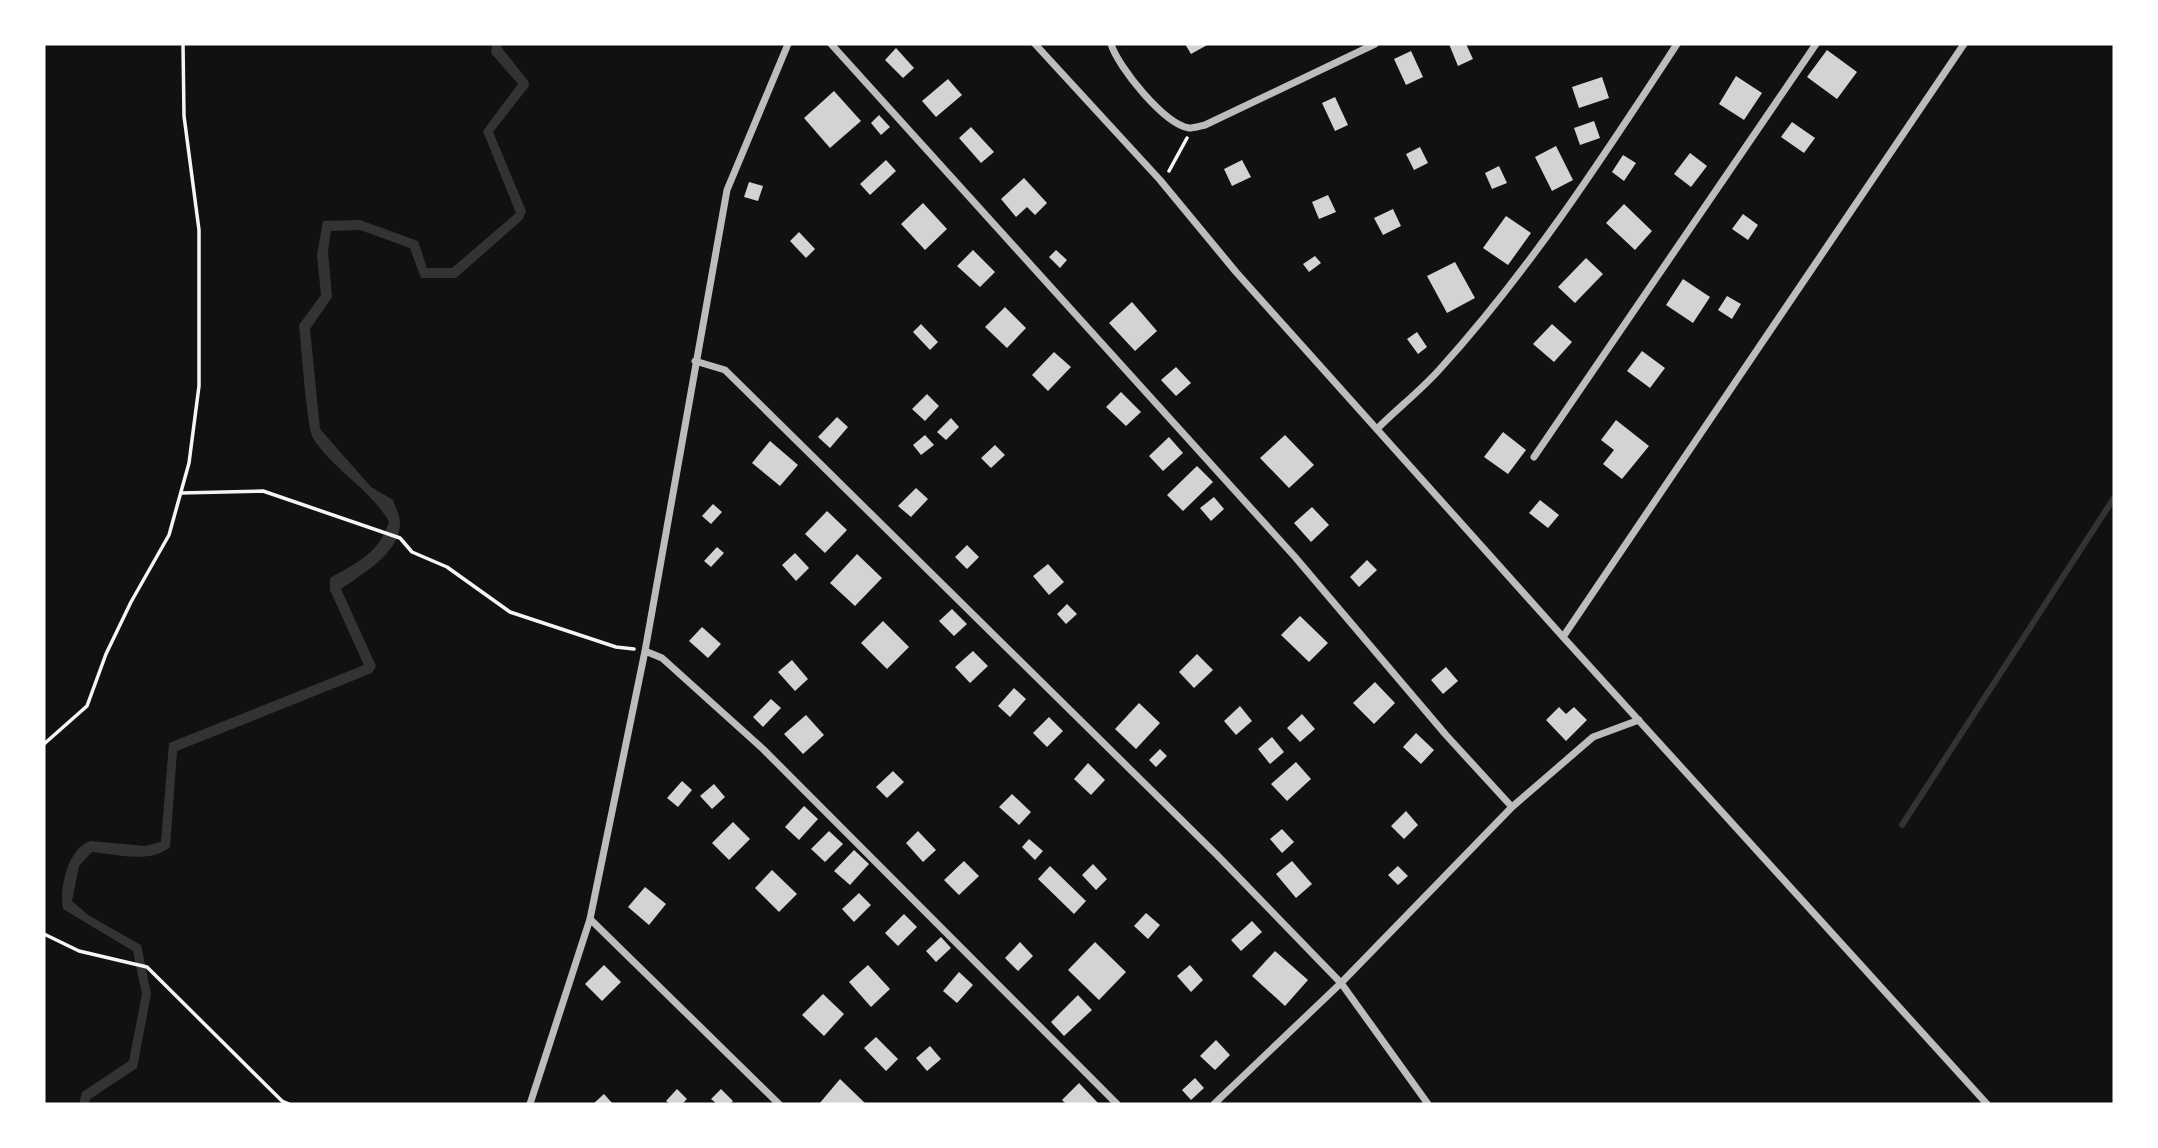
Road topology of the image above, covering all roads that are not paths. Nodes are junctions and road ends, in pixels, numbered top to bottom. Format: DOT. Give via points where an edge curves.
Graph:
graph roads {
  1 [pos="788,44"];
  2 [pos="831,44"];
  3 [pos="1035,44"];
  4 [pos="1111,44"];
  5 [pos="1375,44"];
  6 [pos="1677,44"];
  7 [pos="1816,44"];
  8 [pos="1964,44"];
  9 [pos="695,361"];
  10 [pos="1377,429"];
  11 [pos="1534,457"];
  12 [pos="1563,637"];
  13 [pos="645,651"];
  14 [pos="1639,720"];
  15 [pos="1512,807"];
  16 [pos="590,919"];
  17 [pos="1341,983"];
  18 [pos="530,1104"];
  19 [pos="779,1104"];
  20 [pos="1117,1104"];
  21 [pos="1214,1104"];
  22 [pos="1428,1104"];
  23 [pos="1987,1104"];
  1 -- 9 [label="street" via="727,190"];
  2 -- 15 [label="street" via="1286,547"];
  3 -- 10 [label="street"];
  4 -- 5 [label="street" via="1134,81 1174,122 1189,128 1205,125"];
  6 -- 10 [label="street" via="1576,198 1490,310 1437,372"];
  7 -- 11 [label="street"];
  8 -- 12 [label="street"];
  9 -- 13 [label="street"];
  9 -- 17 [label="street" via="724,370"];
  10 -- 12 [label="street"];
  12 -- 14 [label="street"];
  13 -- 16 [label="street"];
  13 -- 20 [label="street" via="662,658 763,749"];
  14 -- 15 [label="street" via="1593,737"];
  14 -- 23 [label="street"];
  15 -- 17 [label="street"];
  16 -- 18 [label="street"];
  16 -- 19 [label="street"];
  17 -- 21 [label="street"];
  17 -- 22 [label="street"];
}
